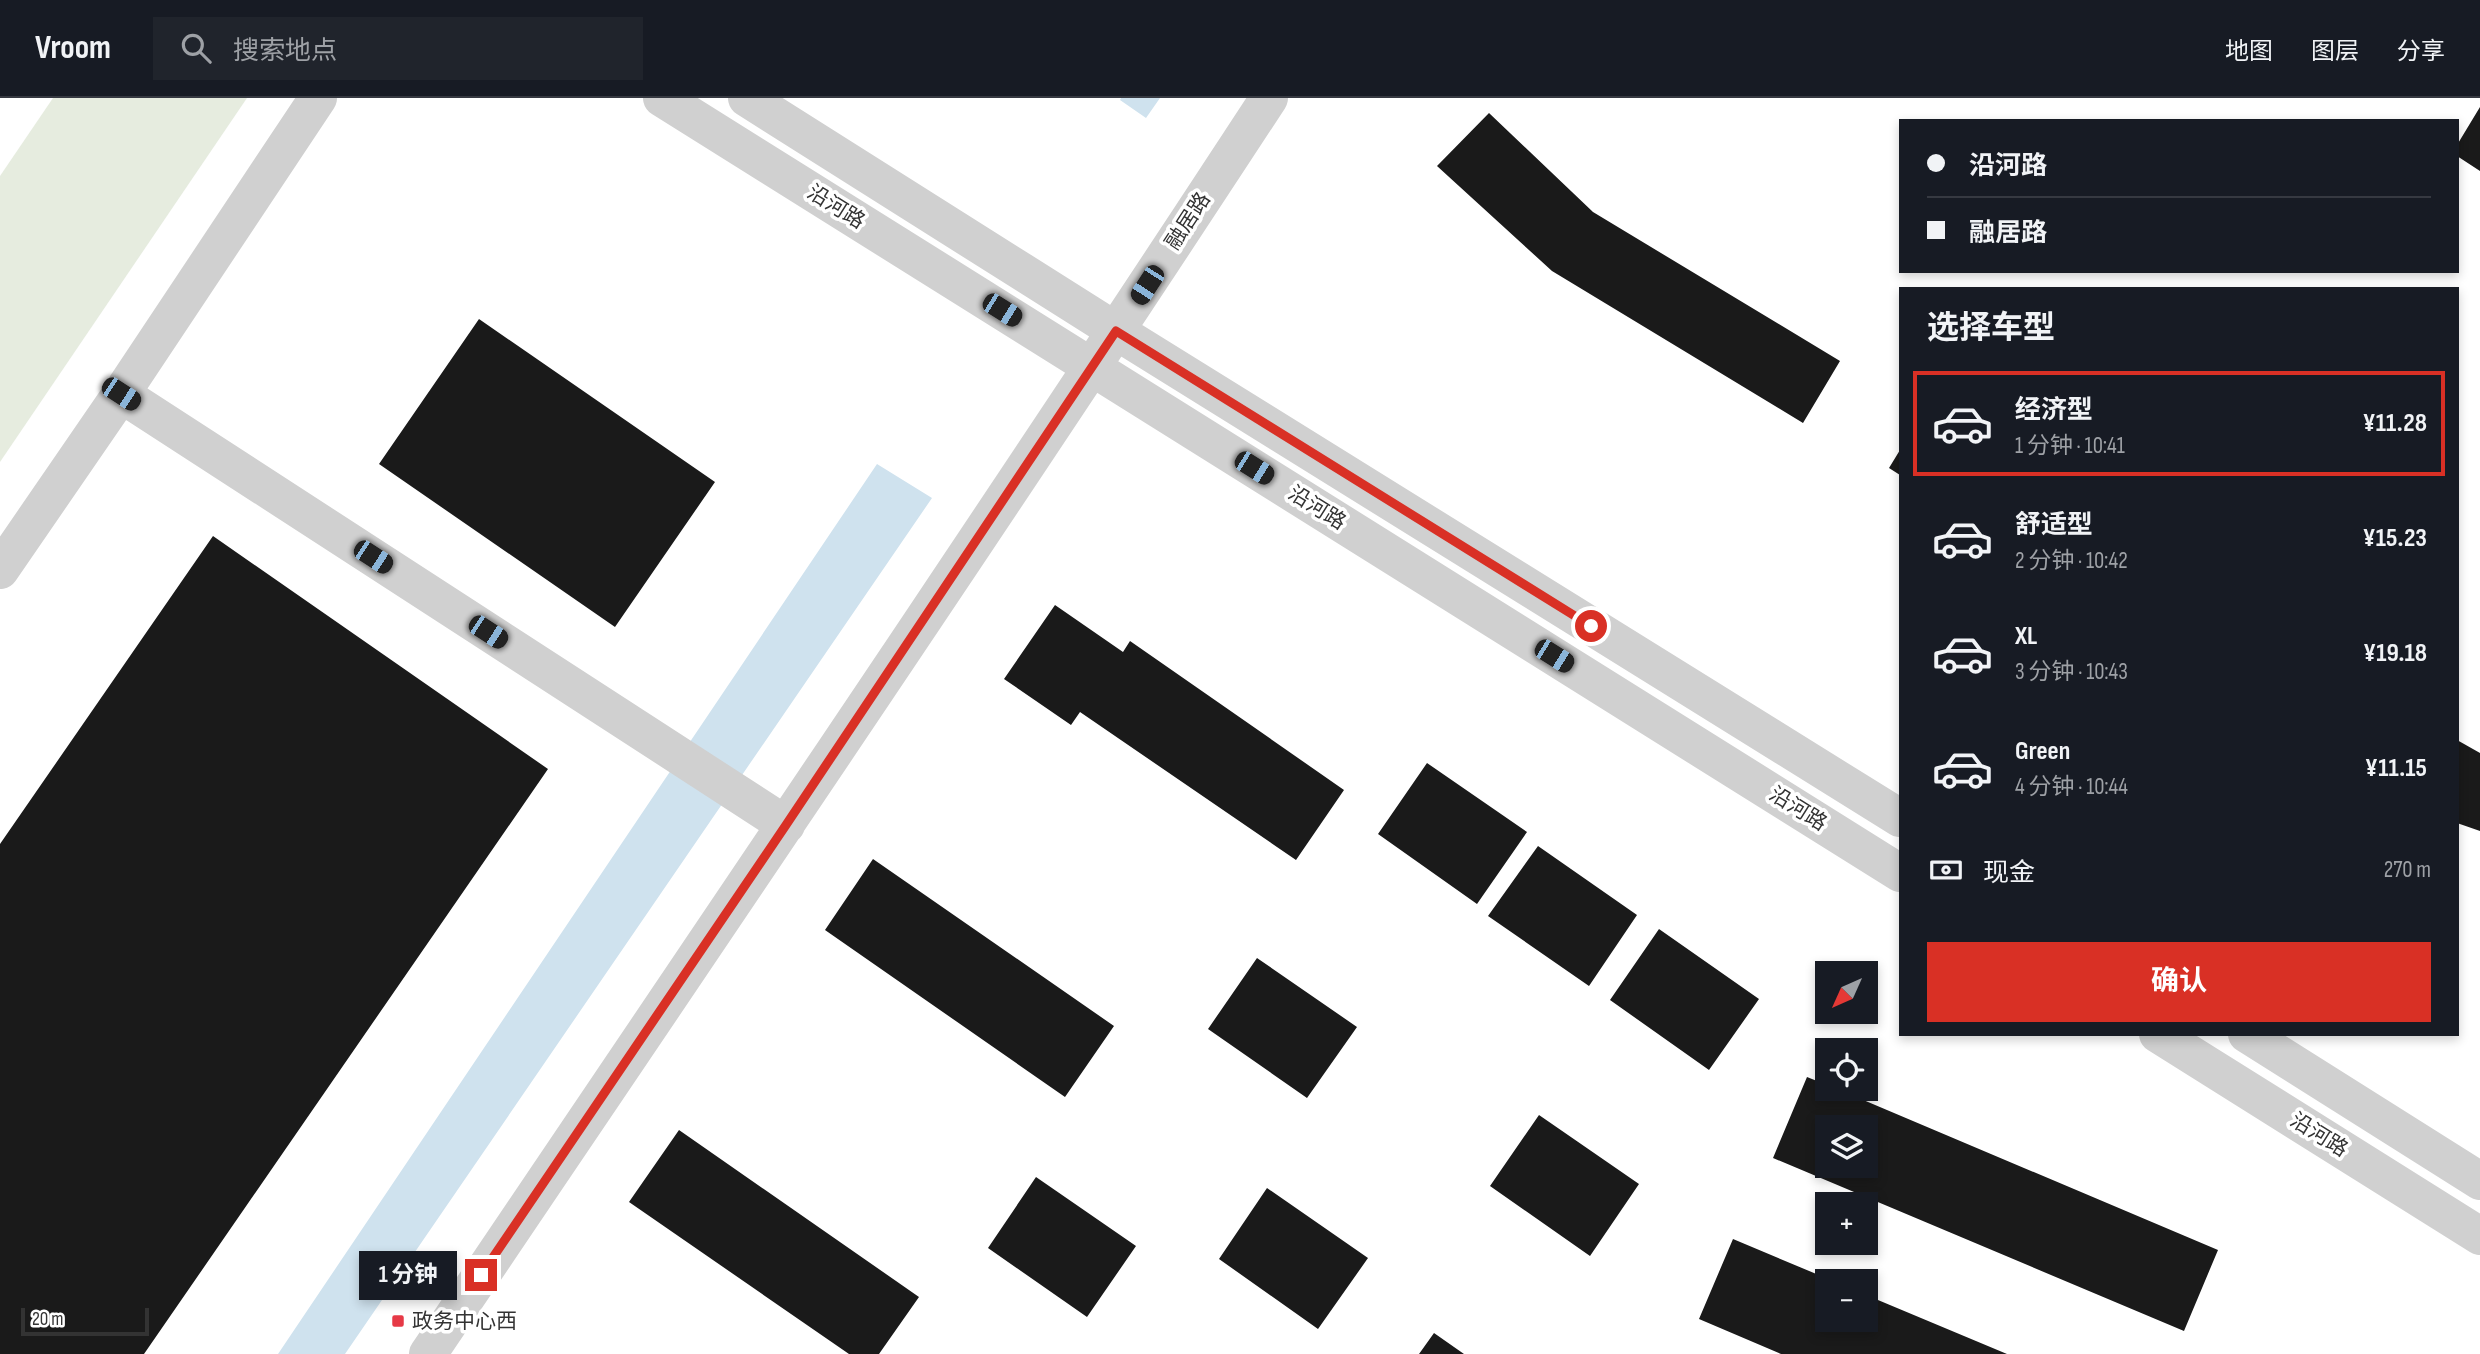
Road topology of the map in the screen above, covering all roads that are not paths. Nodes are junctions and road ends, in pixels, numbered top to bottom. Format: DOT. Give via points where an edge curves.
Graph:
graph roads {
  1 [pos="318,98"];
  2 [pos="662,98"];
  3 [pos="747,98"];
  4 [pos="1269,98"];
  5 [pos="1116,331"];
  6 [pos="1092,367"];
  7 [pos="121,394"];
  8 [pos="0,570"];
  9 [pos="1899,817"];
  10 [pos="786,825"];
  11 [pos="1899,872"];
  12 [pos="2161,1036"];
  13 [pos="2251,1036"];
  14 [pos="2480,1181"];
  15 [pos="2480,1236"];
  16 [pos="428,1354"];
  1 -- 7 [label="street"];
  2 -- 6 [label="street, 沿河路"];
  3 -- 5 [label="street"];
  4 -- 5 [label="street, 融居路"];
  5 -- 6 [label="street, 融居路"];
  5 -- 9 [label="street"];
  6 -- 10 [label="street, 融居路"];
  6 -- 11 [label="street, 沿河路"];
  7 -- 8 [label="street"];
  7 -- 10 [label="street"];
  10 -- 16 [label="street, 融居路"];
  12 -- 15 [label="street, 沿河路"];
  13 -- 14 [label="street"];
}
